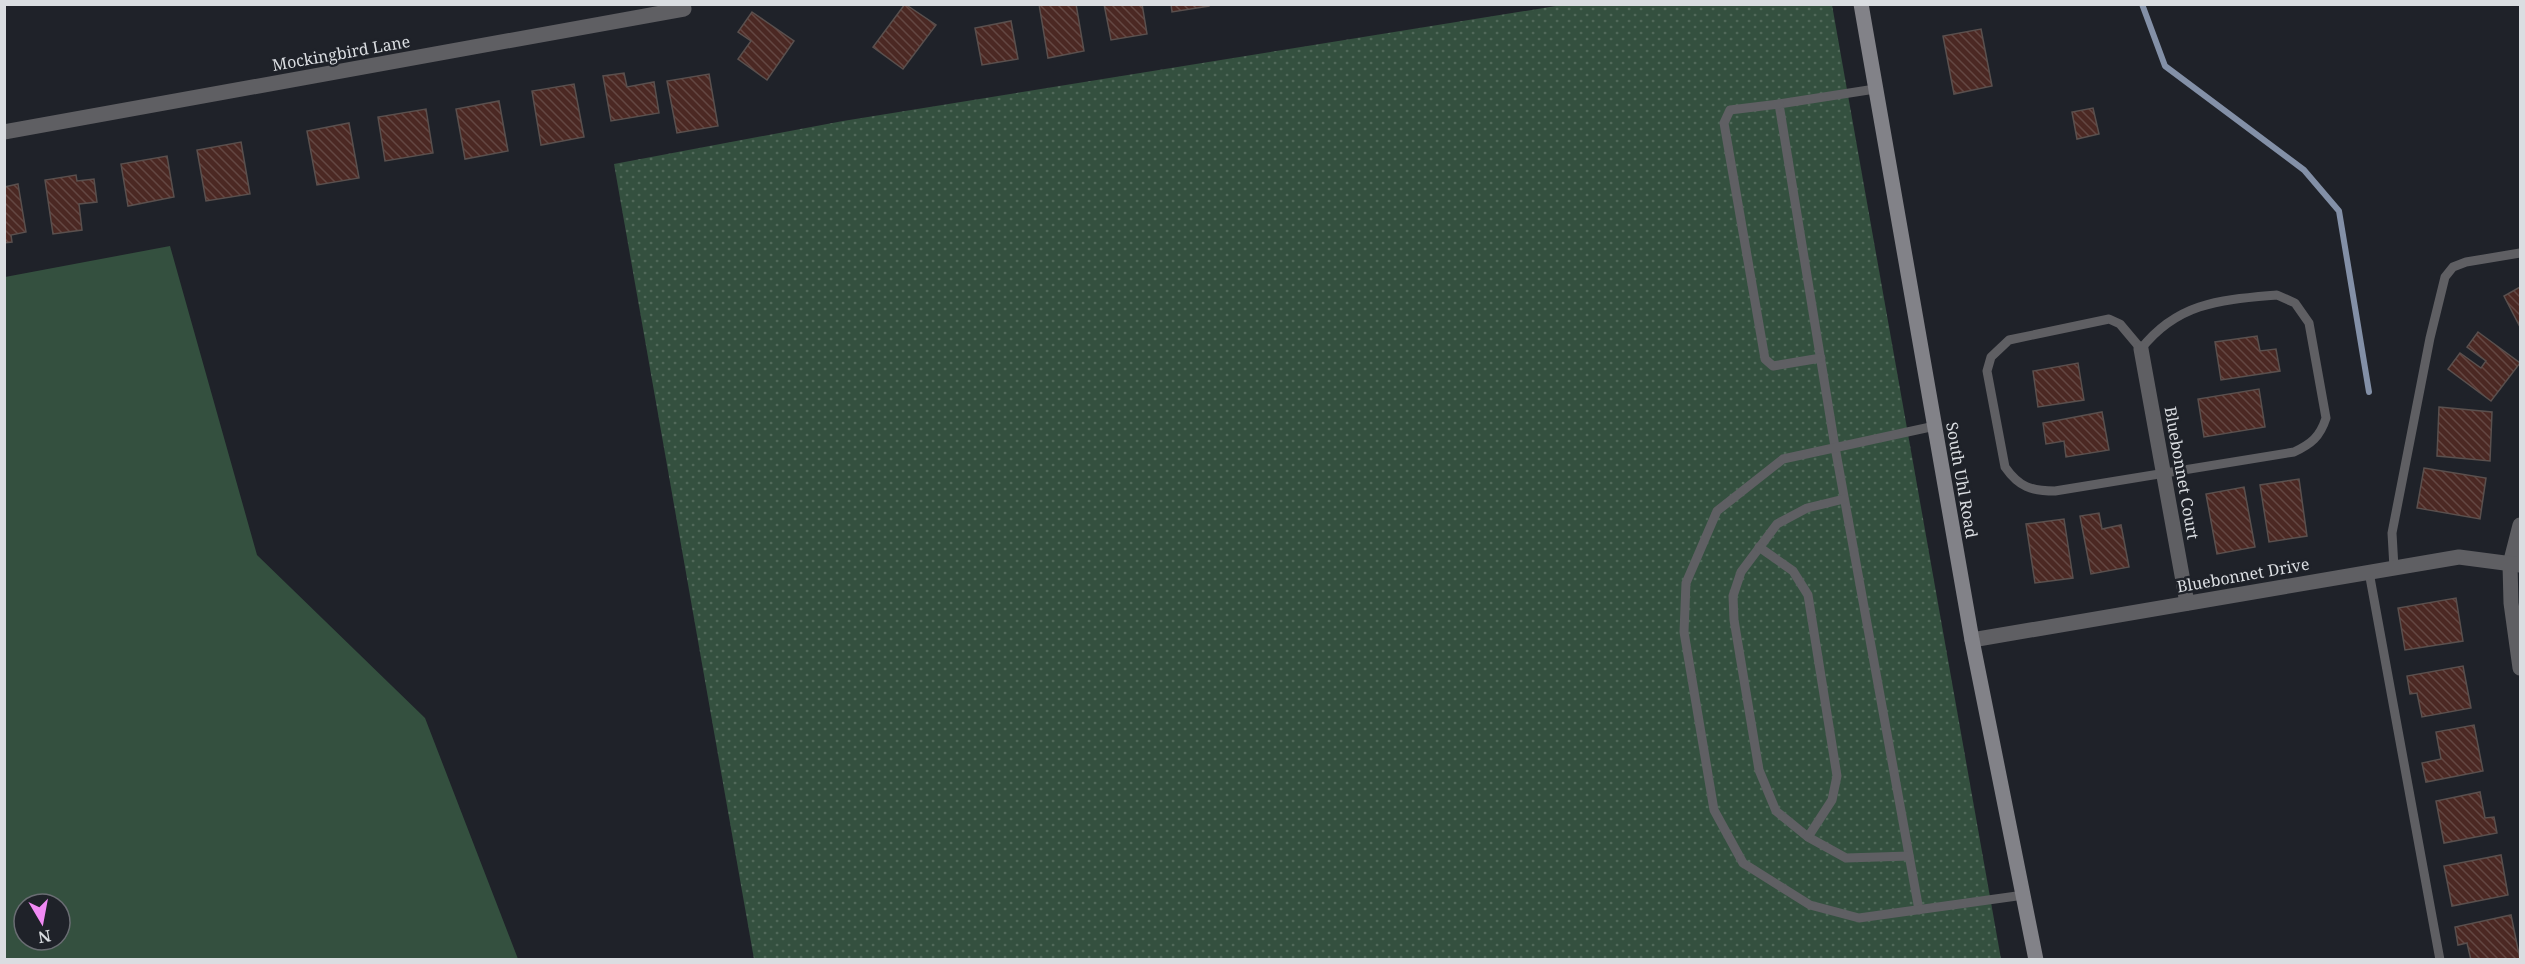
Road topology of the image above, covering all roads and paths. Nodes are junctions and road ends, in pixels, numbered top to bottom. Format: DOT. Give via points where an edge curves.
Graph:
graph roads {
  1 [pos="1861,4"];
  2 [pos="683,7"];
  3 [pos="1875,89"];
  4 [pos="1779,104"];
  5 [pos="4,132"];
  6 [pos="2520,252"];
  7 [pos="2141,348"];
  8 [pos="1821,358"];
  9 [pos="1935,426"];
  10 [pos="1835,447"];
  11 [pos="2164,473"];
  12 [pos="1845,499"];
  13 [pos="2520,525"];
  14 [pos="1759,548"];
  15 [pos="2515,564"];
  16 [pos="2394,568"];
  17 [pos="2369,572"];
  18 [pos="2187,603"];
  19 [pos="1972,640"];
  20 [pos="2520,668"];
  21 [pos="1808,837"];
  22 [pos="1910,856"];
  23 [pos="2024,895"];
  24 [pos="1919,910"];
  25 [pos="2036,960"];
  26 [pos="2440,960"];
  1 -- 3 [label="main road, South Uhl Road"];
  2 -- 5 [label="street, Mockingbird Lane"];
  3 -- 4 [label="lane"];
  3 -- 9 [label="main road, South Uhl Road"];
  4 -- 8 [label="lane"];
  4 -- 8 [label="lane" via="1730,110 1724,123 1765,359 1773,366"];
  6 -- 16 [label="lane" via="2453,267 2445,277 2392,533"];
  7 -- 11 [label="street, Bluebonnet Court"];
  7 -- 11 [label="lane" via="2120,324 2109,319 2009,340 1991,357 1987,370 2005,467 2025,488 2055,492"];
  7 -- 11 [label="lane" via="2161,325 2178,314 2208,303 2239,298 2277,295 2295,303 2309,322 2326,418 2322,431 2310,444 2294,452"];
  8 -- 10 [label="lane"];
  9 -- 10 [label="lane"];
  9 -- 19 [label="main road, South Uhl Road"];
  10 -- 12 [label="lane"];
  10 -- 24 [label="lane" via="1783,459 1717,511 1686,583 1684,632 1714,810 1743,863 1810,905 1859,918"];
  11 -- 18 [label="street, Bluebonnet Court"];
  12 -- 14 [label="lane" via="1808,508 1777,524"];
  12 -- 22 [label="lane"];
  13 -- 15 [label="street"];
  14 -- 21 [label="lane" via="1741,572 1733,596 1759,770 1776,811"];
  14 -- 21 [label="lane" via="1793,571 1808,595 1837,776 1832,800"];
  15 -- 16 [label="street, Bluebonnet Drive" via="2458,557"];
  15 -- 20 [label="street" via="2511,603"];
  16 -- 17 [label="street, Bluebonnet Drive"];
  17 -- 18 [label="street, Bluebonnet Drive"];
  17 -- 26 [label="lane"];
  18 -- 19 [label="street, Bluebonnet Drive"];
  19 -- 23 [label="main road, South Uhl Road"];
  21 -- 22 [label="lane" via="1846,858"];
  22 -- 24 [label="lane"];
  23 -- 24 [label="lane"];
  23 -- 25 [label="main road, South Uhl Road"];
}
